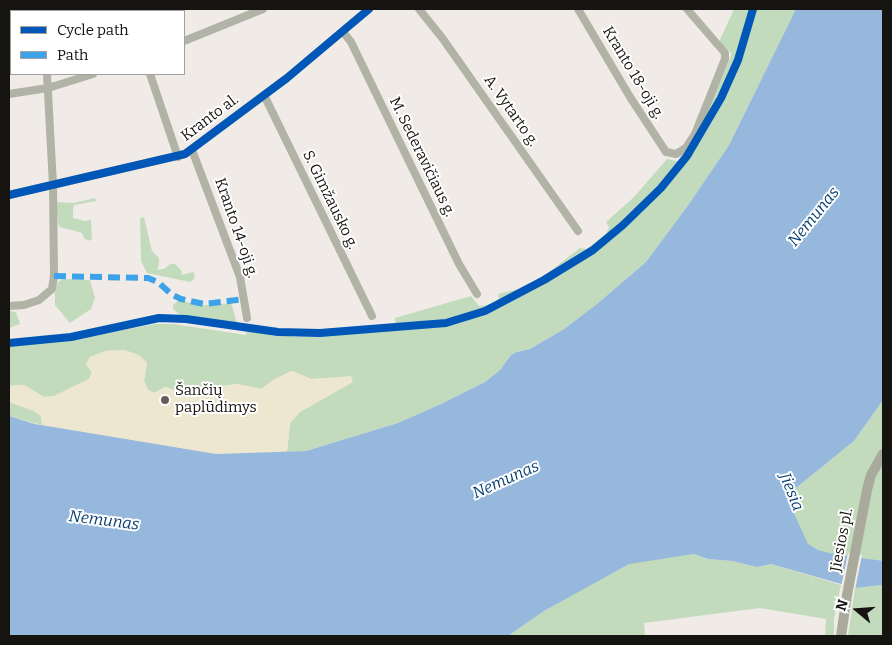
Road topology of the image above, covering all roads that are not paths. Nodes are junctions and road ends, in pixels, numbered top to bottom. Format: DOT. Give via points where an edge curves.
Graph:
graph roads {
  1 [pos="263,9"];
  2 [pos="369,9"];
  3 [pos="420,9"];
  4 [pos="578,9"];
  5 [pos="687,9"];
  6 [pos="253,11"];
  7 [pos="343,32"];
  8 [pos="185,41"];
  9 [pos="48,75"];
  10 [pos="90,75"];
  11 [pos="150,75"];
  12 [pos="48,88"];
  13 [pos="9,94"];
  14 [pos="264,95"];
  15 [pos="192,150"];
  16 [pos="178,157"];
  17 [pos="53,185"];
  18 [pos="9,195"];
  19 [pos="578,231"];
  20 [pos="477,294"];
  21 [pos="9,306"];
  22 [pos="372,316"];
  23 [pos="247,318"];
  24 [pos="883,454"];
  25 [pos="841,636"];
  1 -- 6 [label="street"];
  2 -- 7 [label="street, Kranto al."];
  3 -- 19 [label="street, A. Vytarto g."];
  4 -- 5 [label="street, Kranto 18-oji g." via="666,152 676,154 686,148 694,134 725,60 725,53"];
  6 -- 8 [label="street"];
  7 -- 14 [label="street, Kranto al."];
  7 -- 20 [label="street, M. Sederavičiaus g."];
  9 -- 12 [label="street"];
  10 -- 12 [label="street"];
  11 -- 16 [label="street"];
  12 -- 13 [label="street"];
  12 -- 17 [label="street"];
  14 -- 15 [label="street, Kranto al."];
  14 -- 22 [label="street, S. Gimžausko g."];
  15 -- 16 [label="street, Kranto al."];
  15 -- 23 [label="street, Kranto 14-oji g." via="240,277"];
  16 -- 17 [label="street, Kranto al."];
  17 -- 18 [label="street, Kranto al."];
  17 -- 21 [label="street" via="52,289 39,300"];
  24 -- 25 [label="main road, Jiesios pl." via="867,490"];
}
